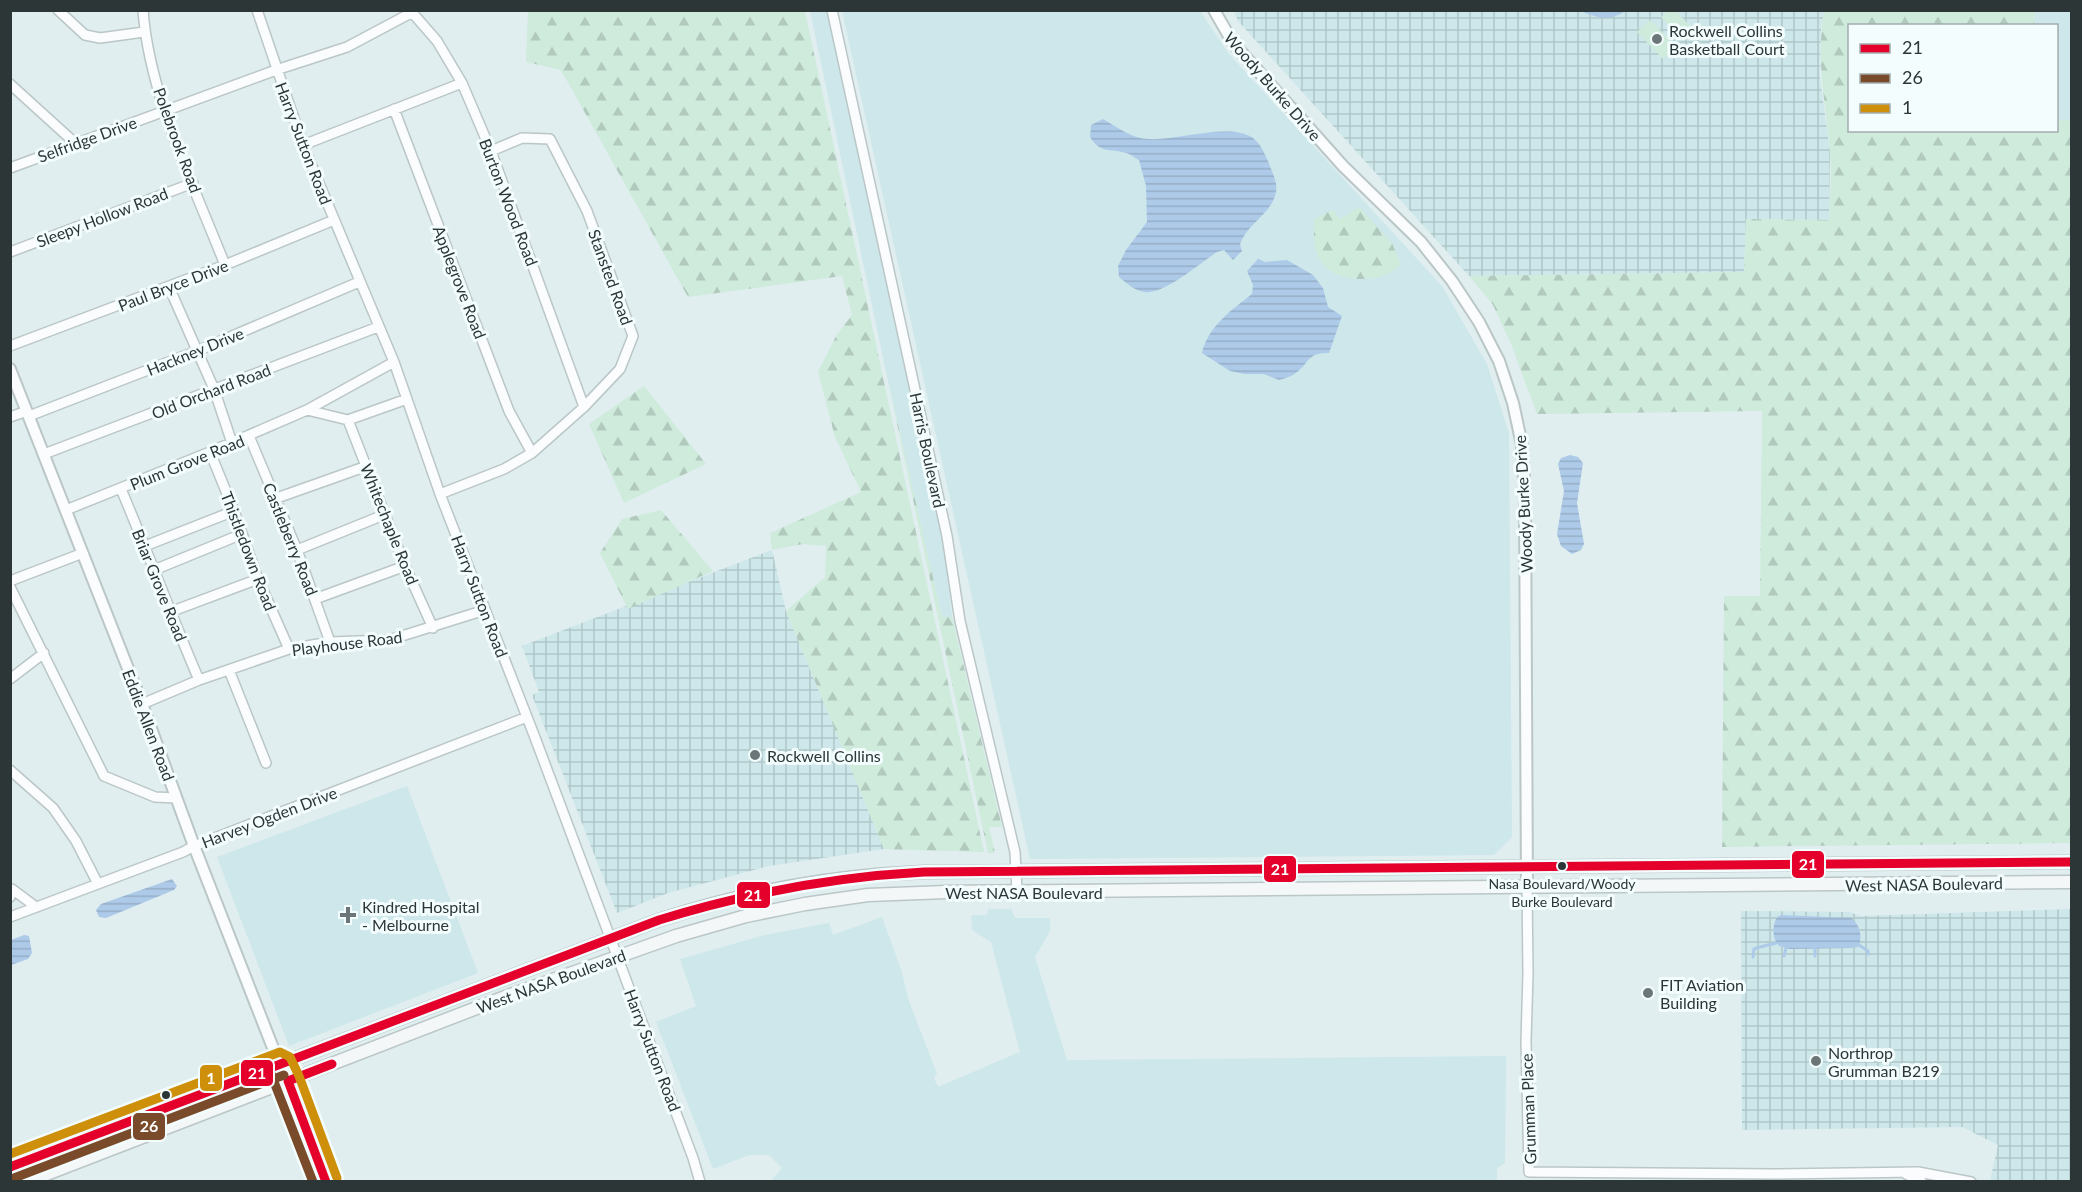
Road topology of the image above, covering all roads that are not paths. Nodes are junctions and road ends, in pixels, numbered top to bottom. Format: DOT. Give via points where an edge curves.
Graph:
graph roads {
  1 [pos="58,10"];
  2 [pos="143,10"];
  3 [pos="832,10"];
  4 [pos="1214,10"];
  5 [pos="256,11"];
  6 [pos="411,12"];
  7 [pos="144,32"];
  8 [pos="276,70"];
  9 [pos="10,84"];
  10 [pos="462,84"];
  11 [pos="394,109"];
  12 [pos="164,111"];
  13 [pos="75,143"];
  14 [pos="303,145"];
  15 [pos="491,151"];
  16 [pos="10,168"];
  17 [pos="193,183"];
  18 [pos="334,220"];
  19 [pos="10,252"];
  20 [pos="225,266"];
  21 [pos="359,282"];
  22 [pos="169,287"];
  23 [pos="378,327"];
  24 [pos="10,346"];
  25 [pos="197,351"];
  26 [pos="394,362"];
  27 [pos="10,369"];
  28 [pos="214,389"];
  29 [pos="407,399"];
  30 [pos="584,407"];
  31 [pos="307,410"];
  32 [pos="28,414"];
  33 [pos="10,417"];
  34 [pos="348,420"];
  35 [pos="249,436"];
  36 [pos="232,442"];
  37 [pos="210,452"];
  38 [pos="532,453"];
  39 [pos="44,454"];
  40 [pos="367,466"];
  41 [pos="121,489"];
  42 [pos="440,494"];
  43 [pos="274,499"];
  44 [pos="66,510"];
  45 [pos="234,511"];
  46 [pos="386,514"];
  47 [pos="242,534"];
  48 [pos="145,546"];
  49 [pos="297,550"];
  50 [pos="83,553"];
  51 [pos="405,566"];
  52 [pos="154,570"];
  53 [pos="258,579"];
  54 [pos="10,581"];
  55 [pos="10,587"];
  56 [pos="315,599"];
  57 [pos="485,610"];
  58 [pos="170,612"];
  59 [pos="433,628"];
  60 [pos="330,642"];
  61 [pos="289,649"];
  62 [pos="44,653"];
  63 [pos="229,670"];
  64 [pos="10,679"];
  65 [pos="199,680"];
  66 [pos="142,704"];
  67 [pos="527,717"];
  68 [pos="266,763"];
  69 [pos="10,770"];
  70 [pos="176,798"];
  71 [pos="194,846"];
  72 [pos="2072,862"];
  73 [pos="1526,867"];
  74 [pos="1175,870"];
  75 [pos="1017,871"];
  76 [pos="2072,882"];
  77 [pos="98,884"];
  78 [pos="1527,887"];
  79 [pos="11,891"];
  80 [pos="1017,891"];
  81 [pos="1174,891"];
  82 [pos="36,907"];
  83 [pos="10,917"];
  84 [pos="610,938"];
  85 [pos="618,956"];
  86 [pos="280,1064"];
  87 [pos="288,1081"];
  88 [pos="10,1167"];
  89 [pos="1904,1173"];
  90 [pos="26,1182"];
  91 [pos="326,1182"];
  92 [pos="700,1182"];
  93 [pos="1922,1182"];
  94 [pos="1971,1182"];
  1 -- 7 [label="street" via="86,35 100,38"];
  2 -- 7 [label="street, Polebrook Road"];
  3 -- 75 [label="street, Harris Boulevard" via="947,536 960,621"];
  4 -- 73 [label="street, Woody Burke Drive" via="1233,43 1343,166 1421,242 1479,322 1499,361 1522,445 1525,494"];
  5 -- 8 [label="street, Harry Sutton Road"];
  6 -- 8 [label="street, Selfridge Drive" via="347,47"];
  6 -- 10 [label="street, Burton Wood Road" via="437,41"];
  7 -- 12 [label="street, Polebrook Road"];
  8 -- 12 [label="street, Selfridge Drive"];
  8 -- 14 [label="street, Harry Sutton Road"];
  9 -- 13 [label="street"];
  10 -- 11 [label="street"];
  10 -- 15 [label="street, Burton Wood Road"];
  11 -- 14 [label="street"];
  11 -- 38 [label="street, Applegrove Road" via="509,411"];
  12 -- 13 [label="street, Selfridge Drive"];
  12 -- 17 [label="street, Polebrook Road"];
  13 -- 16 [label="street, Selfridge Drive"];
  14 -- 18 [label="street, Harry Sutton Road"];
  15 -- 30 [label="street, Burton Wood Road"];
  15 -- 30 [label="street, Stansted Road" via="522,138 550,139 587,211 633,336 620,369"];
  17 -- 19 [label="street, Sleepy Hollow Road"];
  17 -- 20 [label="street, Polebrook Road"];
  18 -- 20 [label="street, Paul Bryce Drive"];
  18 -- 21 [label="street, Harry Sutton Road"];
  20 -- 22 [label="street, Paul Bryce Drive"];
  21 -- 23 [label="street, Harry Sutton Road"];
  21 -- 25 [label="street, Hackney Drive"];
  22 -- 24 [label="street, Paul Bryce Drive"];
  22 -- 25 [label="street"];
  23 -- 26 [label="street, Harry Sutton Road"];
  23 -- 28 [label="street, Old Orchard Road"];
  25 -- 28 [label="street"];
  25 -- 32 [label="street, Hackney Drive"];
  26 -- 29 [label="street, Harry Sutton Road"];
  26 -- 31 [label="street, Plum Grove Road"];
  27 -- 32 [label="street, Eddie Allen Road"];
  28 -- 36 [label="street"];
  28 -- 39 [label="street, Old Orchard Road"];
  29 -- 34 [label="street"];
  29 -- 42 [label="street, Harry Sutton Road"];
  30 -- 38 [label="street, Stansted Road"];
  31 -- 34 [label="street"];
  31 -- 35 [label="street, Plum Grove Road"];
  32 -- 33 [label="street, Hackney Drive"];
  32 -- 39 [label="street, Eddie Allen Road"];
  34 -- 40 [label="street, Whitechaple Road"];
  35 -- 36 [label="street, Plum Grove Road"];
  35 -- 43 [label="street, Castleberry Road"];
  36 -- 37 [label="street, Plum Grove Road"];
  37 -- 41 [label="street, Plum Grove Road"];
  37 -- 45 [label="street, Thistledown Road"];
  38 -- 42 [label="street, Stansted Road" via="504,469"];
  39 -- 44 [label="street, Eddie Allen Road"];
  40 -- 43 [label="street"];
  40 -- 46 [label="street, Whitechaple Road"];
  41 -- 44 [label="street, Plum Grove Road"];
  41 -- 48 [label="street, Briar Grove Road"];
  42 -- 57 [label="street, Harry Sutton Road"];
  43 -- 49 [label="street, Castleberry Road"];
  44 -- 50 [label="street, Eddie Allen Road"];
  45 -- 47 [label="street, Thistledown Road"];
  45 -- 48 [label="street"];
  46 -- 49 [label="street"];
  46 -- 51 [label="street, Whitechaple Road"];
  47 -- 52 [label="street"];
  47 -- 53 [label="street, Thistledown Road"];
  48 -- 52 [label="street, Briar Grove Road"];
  49 -- 56 [label="street, Castleberry Road"];
  50 -- 54 [label="street"];
  50 -- 66 [label="street, Eddie Allen Road"];
  51 -- 56 [label="street"];
  51 -- 59 [label="street, Whitechaple Road"];
  52 -- 58 [label="street, Briar Grove Road"];
  53 -- 58 [label="street"];
  53 -- 61 [label="street, Thistledown Road"];
  55 -- 62 [label="street"];
  56 -- 60 [label="street, Castleberry Road"];
  57 -- 59 [label="street, Playhouse Road"];
  57 -- 67 [label="street, Harry Sutton Road"];
  58 -- 65 [label="street, Briar Grove Road"];
  59 -- 60 [label="street, Playhouse Road" via="389,640"];
  60 -- 61 [label="street, Playhouse Road"];
  61 -- 63 [label="street, Playhouse Road"];
  62 -- 64 [label="street"];
  62 -- 70 [label="street" via="104,776 155,797"];
  63 -- 65 [label="street, Playhouse Road"];
  63 -- 68 [label="street"];
  65 -- 66 [label="street, Playhouse Road"];
  66 -- 70 [label="street, Eddie Allen Road"];
  67 -- 71 [label="street, Harvey Ogden Drive"];
  67 -- 84 [label="street, Harry Sutton Road"];
  69 -- 77 [label="street" via="53,808"];
  70 -- 71 [label="street, Eddie Allen Road"];
  71 -- 77 [label="street, Harvey Ogden Drive"];
  71 -- 86 [label="street, Eddie Allen Road"];
  72 -- 73 [label="main road, West NASA Boulevard"];
  73 -- 74 [label="main road, West NASA Boulevard"];
  73 -- 78 [label="street, Woody Burke Drive"];
  74 -- 75 [label="main road, West NASA Boulevard"];
  74 -- 81 [label="main road"];
  75 -- 80 [label="street, Harris Boulevard"];
  75 -- 84 [label="main road, West NASA Boulevard" via="881,874 807,883 700,907"];
  76 -- 78 [label="main road, West NASA Boulevard"];
  77 -- 82 [label="street, Harvey Ogden Drive"];
  78 -- 81 [label="main road, West NASA Boulevard"];
  78 -- 89 [label="street, Grumman Place" via="1529,1172"];
  79 -- 82 [label="street"];
  80 -- 81 [label="main road, West NASA Boulevard"];
  80 -- 85 [label="main road, West NASA Boulevard" via="898,893 815,902 724,922"];
  82 -- 83 [label="street, Harvey Ogden Drive"];
  84 -- 85 [label="street, Harry Sutton Road"];
  84 -- 86 [label="main road, West NASA Boulevard"];
  85 -- 87 [label="main road, West NASA Boulevard"];
  85 -- 92 [label="street, Harry Sutton Road"];
  86 -- 87 [label="street, Eddie Allen Road"];
  86 -- 88 [label="main road, West NASA Boulevard"];
  87 -- 90 [label="main road, West NASA Boulevard"];
  87 -- 91 [label="street"];
  89 -- 93 [label="street, Grumman Place"];
  89 -- 94 [label="street, Grumman Place"];
}
